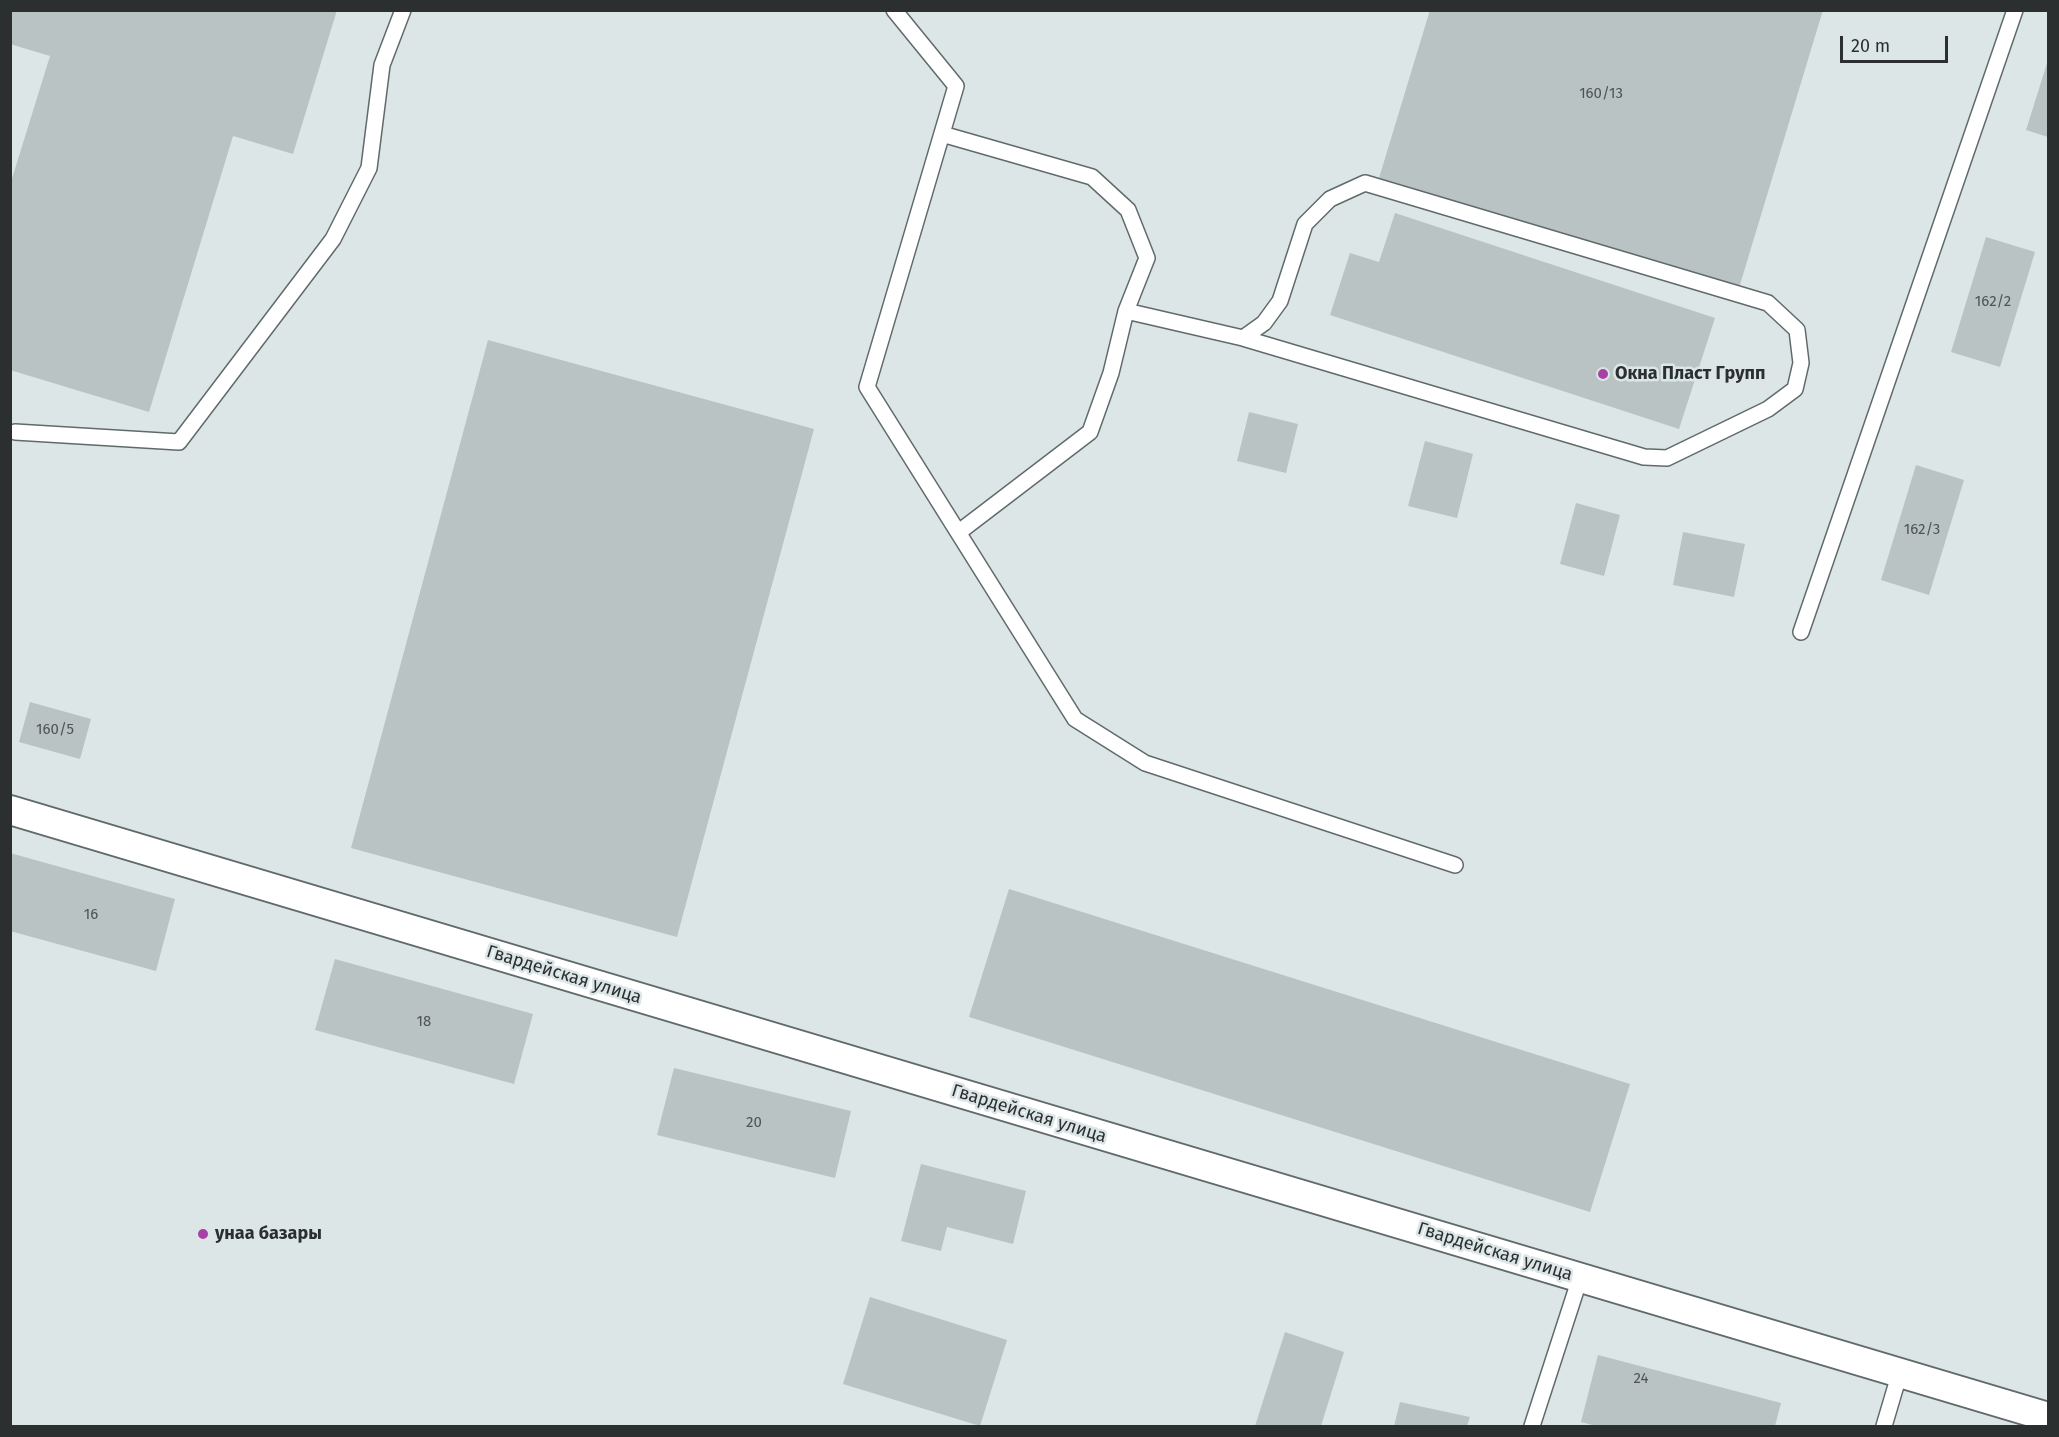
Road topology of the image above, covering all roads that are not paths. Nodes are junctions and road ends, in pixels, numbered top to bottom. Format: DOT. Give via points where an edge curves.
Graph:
graph roads {
  1 [pos="403,10"];
  2 [pos="894,10"];
  3 [pos="2015,10"];
  4 [pos="942,134"];
  5 [pos="1126,311"];
  6 [pos="1242,338"];
  7 [pos="15,432"];
  8 [pos="959,532"];
  9 [pos="1801,632"];
  10 [pos="10,810"];
  11 [pos="1455,865"];
  12 [pos="1580,1278"];
  13 [pos="1900,1372"];
  14 [pos="2049,1417"];
  15 [pos="1532,1426"];
  16 [pos="1884,1426"];
  1 -- 7 [label="lane" via="382,65 369,168 333,238 179,442"];
  2 -- 4 [label="lane" via="956,86"];
  3 -- 9 [label="lane"];
  4 -- 5 [label="lane" via="1092,177 1128,210 1147,258"];
  4 -- 8 [label="lane" via="867,387"];
  5 -- 6 [label="lane"];
  5 -- 8 [label="lane" via="1112,373 1090,432"];
  6 -- 6 [label="lane" via="1264,323 1280,302 1305,224 1329,199 1365,183 1768,303 1797,330 1801,363 1795,389 1768,409 1667,458 1644,457"];
  8 -- 11 [label="lane" via="1076,719 1145,763"];
  10 -- 12 [label="street, Гвардейская улица"];
  12 -- 13 [label="street, Гвардейская улица"];
  12 -- 15 [label="lane"];
  13 -- 14 [label="street, Гвардейская улица"];
  13 -- 16 [label="lane"];
}
